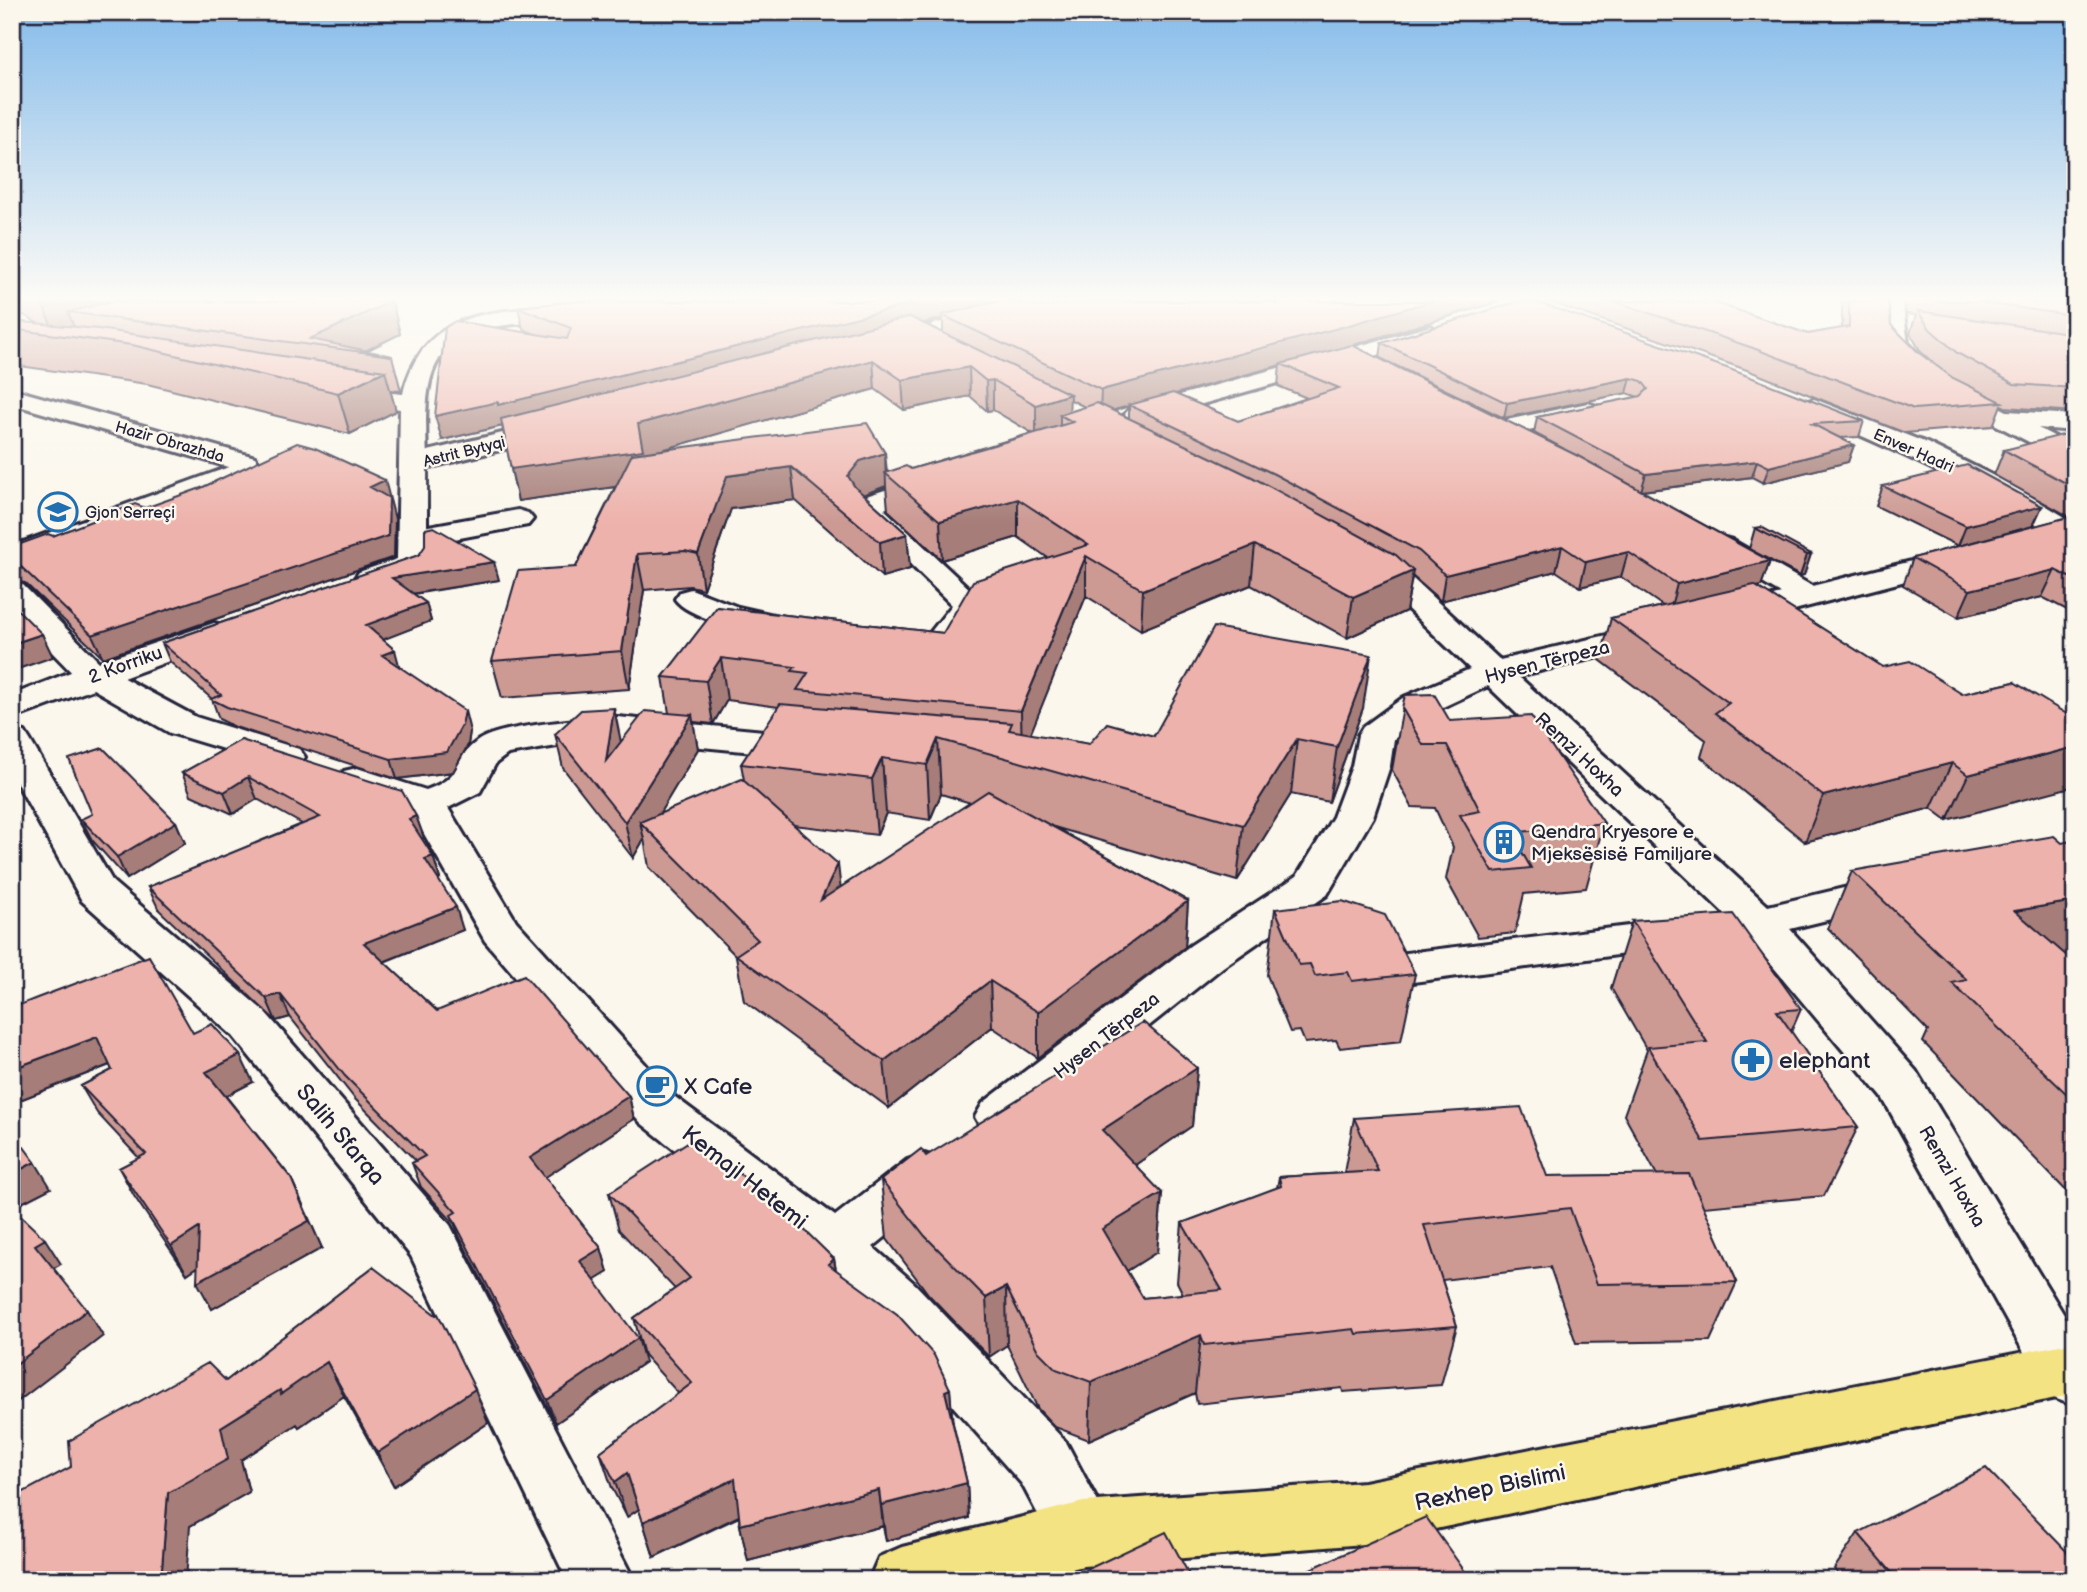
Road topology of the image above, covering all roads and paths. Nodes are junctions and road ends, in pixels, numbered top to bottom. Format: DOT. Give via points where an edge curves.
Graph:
graph roads {
  1 [pos="420,375"];
  2 [pos="1286,375"];
  3 [pos="1930,375"];
  4 [pos="316,391"];
  5 [pos="12,396"];
  6 [pos="1788,397"];
  7 [pos="413,402"];
  8 [pos="1615,406"];
  9 [pos="1473,414"];
  10 [pos="1995,416"];
  11 [pos="584,421"];
  12 [pos="2075,423"];
  13 [pos="1501,429"];
  14 [pos="1535,448"];
  15 [pos="1149,450"];
  16 [pos="2075,458"];
  17 [pos="413,463"];
  18 [pos="961,473"];
  19 [pos="518,519"];
  20 [pos="2069,533"];
  21 [pos="1703,537"];
  22 [pos="412,538"];
  23 [pos="1331,546"];
  24 [pos="12,556"];
  25 [pos="348,587"];
  26 [pos="12,592"];
  27 [pos="1810,598"];
  28 [pos="691,599"];
  29 [pos="246,622"];
  30 [pos="793,628"];
  31 [pos="917,647"];
  32 [pos="1492,672"];
  33 [pos="93,675"];
  34 [pos="12,708"];
  35 [pos="12,740"];
  36 [pos="842,750"];
  37 [pos="426,803"];
  38 [pos="1931,880"];
  39 [pos="1761,924"];
  40 [pos="1295,933"];
  41 [pos="835,1246"];
  42 [pos="2072,1372"];
  43 [pos="1083,1534"];
  44 [pos="601,1580"];
  45 [pos="902,1580"];
  1 -- 7 [label="street"];
  2 -- 15 [label="street" via="1112,426"];
  3 -- 10 [label="street"];
  4 -- 7 [label="street"];
  5 -- 24 [label="street, Hazir Obrazhda" via="245,463 241,472 230,477"];
  6 -- 20 [label="street, Enver Hadri" via="1918,449 2002,491"];
  7 -- 17 [label="street"];
  8 -- 13 [label="street"];
  9 -- 13 [label="street"];
  10 -- 12 [label="street"];
  10 -- 16 [label="street"];
  11 -- 17 [label="street, Astrit Bytyqi"];
  13 -- 14 [label="street"];
  17 -- 22 [label="street"];
  18 -- 31 [label="street" via="867,509 972,606 957,616 939,640"];
  19 -- 22 [label="street"];
  20 -- 27 [label="street, Hysen Tërpeza" via="2010,544"];
  21 -- 27 [label="street"];
  22 -- 25 [label="street" via="412,564"];
  23 -- 32 [label="street, Remzi Hoxha" via="1402,586"];
  26 -- 33 [label="street"];
  27 -- 32 [label="street, Hysen Tërpeza"];
  28 -- 30 [label="street" via="729,615"];
  29 -- 33 [label="street, 2 Korriku"];
  32 -- 39 [label="street, Remzi Hoxha"];
  32 -- 40 [label="street, Hysen Tërpeza" via="1417,705 1376,735 1371,766 1353,817 1311,885"];
  33 -- 34 [label="street, 2 Korriku"];
  33 -- 37 [label="street" via="183,724"];
  35 -- 44 [label="street, Salih Sfarqa" via="97,891 249,1024 431,1241"];
  36 -- 37 [label="street" via="607,727 495,746 479,758 471,783"];
  37 -- 41 [label="street, Kemajl Hetemi" via="500,931 658,1110"];
  38 -- 39 [label="street"];
  39 -- 40 [label="street" via="1398,969 1374,965"];
  39 -- 42 [label="street, Remzi Hoxha" via="1899,1084"];
  40 -- 41 [label="street, Hysen Tërpeza" via="1207,956"];
  41 -- 43 [label="street, Kemajl Hetemi" via="895,1301 1044,1463"];
  42 -- 43 [label="main road, Rexhep Bislimi" via="1380,1535"];
  43 -- 45 [label="main road, Rexhep Bislimi"];
}
